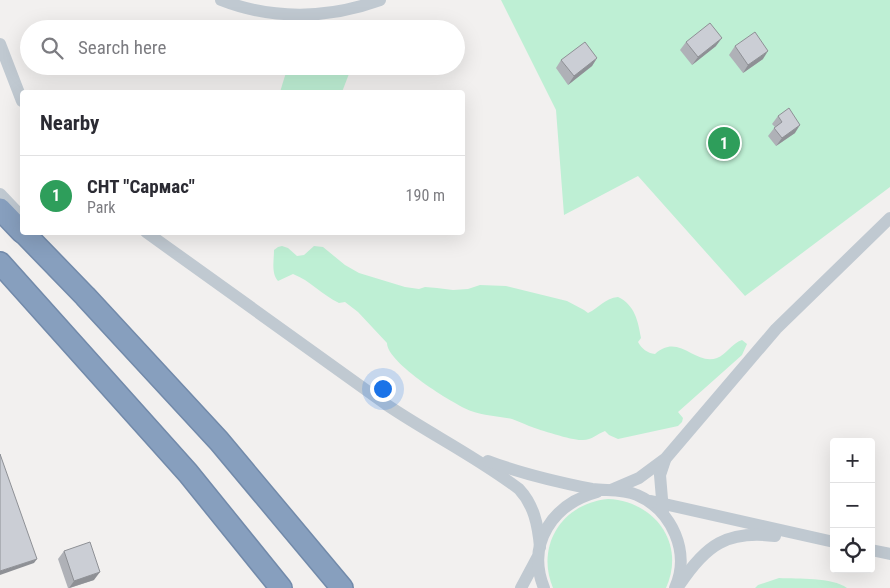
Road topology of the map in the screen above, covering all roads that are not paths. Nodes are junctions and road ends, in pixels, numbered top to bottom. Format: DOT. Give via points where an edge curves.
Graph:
graph roads {
  1 [pos="221,0"];
  2 [pos="380,0"];
  3 [pos="0,44"];
  4 [pos="20,96"];
  5 [pos="0,194"];
  6 [pos="0,209"];
  7 [pos="20,216"];
  8 [pos="890,218"];
  9 [pos="20,229"];
  10 [pos="26,235"];
  11 [pos="38,235"];
  12 [pos="150,235"];
  13 [pos="0,262"];
  14 [pos="0,278"];
  15 [pos="85,296"];
  16 [pos="55,323"];
  17 [pos="458,448"];
  18 [pos="666,458"];
  19 [pos="606,490"];
  20 [pos="647,500"];
  21 [pos="662,503"];
  22 [pos="667,519"];
  23 [pos="830,541"];
  24 [pos="830,542"];
  25 [pos="540,550"];
  26 [pos="875,551"];
  27 [pos="890,554"];
  28 [pos="281,588"];
  29 [pos="342,588"];
  30 [pos="521,588"];
  31 [pos="544,588"];
  32 [pos="676,588"];
  1 -- 2 [label="street" via="240,8 280,15 313,15"];
  3 -- 4 [label="street"];
  5 -- 7 [label="street"];
  6 -- 9 [label="highway"];
  8 -- 18 [label="street" via="771,335"];
  10 -- 15 [label="highway"];
  11 -- 15 [label="street"];
  12 -- 17 [label="street" via="386,405"];
  13 -- 16 [label="highway"];
  14 -- 16 [label="street"];
  15 -- 29 [label="highway" via="219,441"];
  16 -- 28 [label="highway" via="188,473"];
  17 -- 19 [label="street" via="532,476"];
  17 -- 25 [label="street" via="525,495 535,517"];
  18 -- 19 [label="street" via="639,478"];
  18 -- 21 [label="street" via="660,475"];
  19 -- 20 [label="street" via="621,490"];
  19 -- 25 [label="street" via="582,496 559,511 545,532"];
  20 -- 21 [label="street"];
  20 -- 22 [label="street"];
  21 -- 22 [label="street"];
  21 -- 23 [label="street"];
  22 -- 32 [label="street" via="674,531 680,556"];
  24 -- 32 [label="street" via="740,535 706,552"];
  25 -- 30 [label="street"];
  25 -- 31 [label="street" via="539,570"];
  26 -- 27 [label="street"];
}
